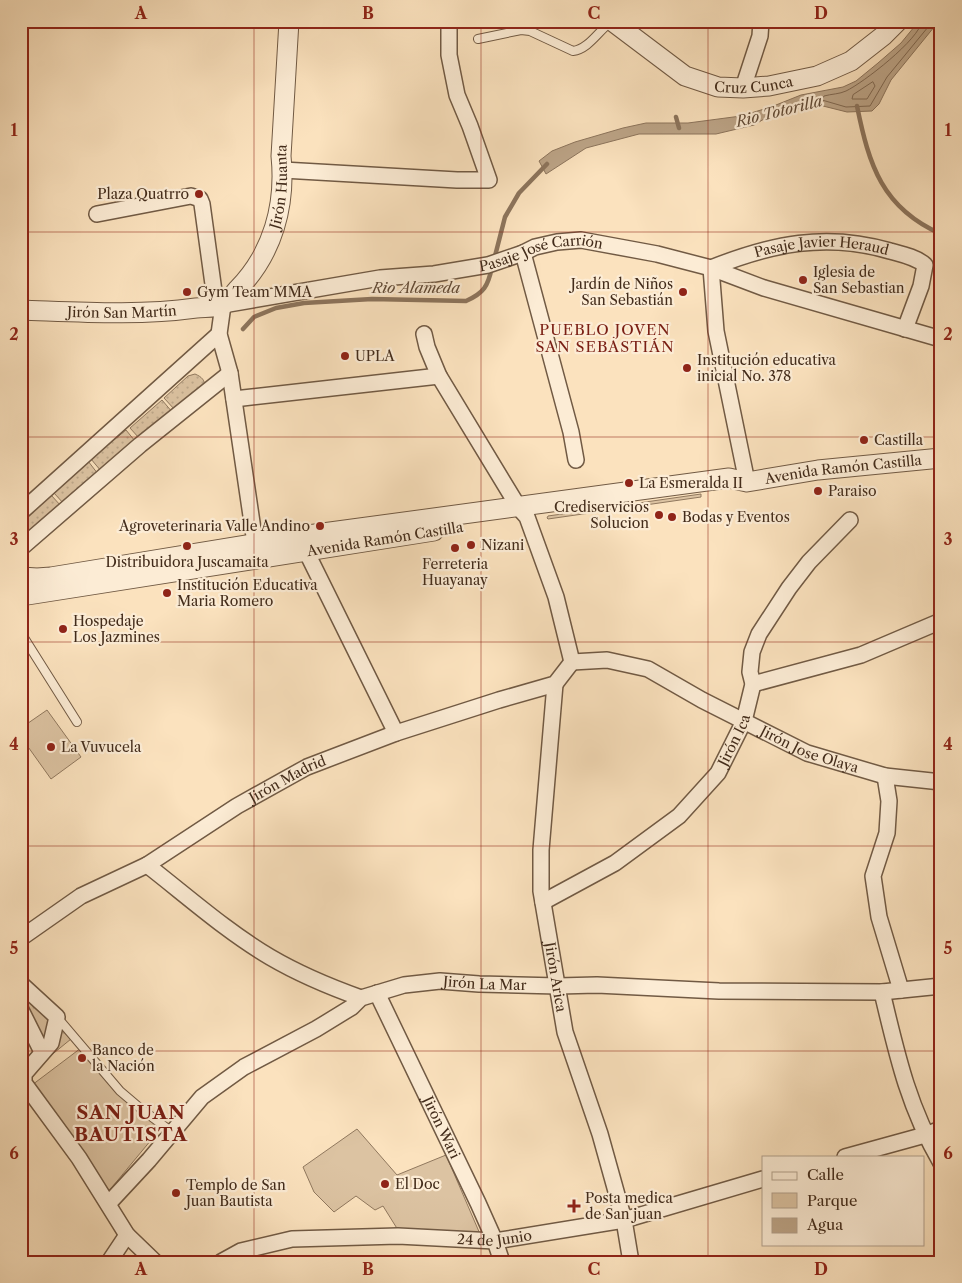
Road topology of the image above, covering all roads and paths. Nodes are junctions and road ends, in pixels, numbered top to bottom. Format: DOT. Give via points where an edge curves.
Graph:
graph roads {
  1 [pos="289,21"];
  2 [pos="449,21"];
  3 [pos="612,21"];
  4 [pos="761,21"];
  5 [pos="898,21"];
  6 [pos="478,39"];
  7 [pos="743,88"];
  8 [pos="283,170"];
  9 [pos="97,214"];
  10 [pos="523,253"];
  11 [pos="711,268"];
  12 [pos="219,305"];
  13 [pos="21,310"];
  14 [pos="905,329"];
  15 [pos="219,334"];
  16 [pos="424,334"];
  17 [pos="941,340"];
  18 [pos="230,373"];
  19 [pos="439,376"];
  20 [pos="234,399"];
  21 [pos="941,458"];
  22 [pos="576,460"];
  23 [pos="747,482"];
  24 [pos="21,512"];
  25 [pos="523,512"];
  26 [pos="850,520"];
  27 [pos="254,543"];
  28 [pos="21,548"];
  29 [pos="306,551"];
  30 [pos="21,577"];
  31 [pos="21,596"];
  32 [pos="941,621"];
  33 [pos="21,633"];
  34 [pos="572,662"];
  35 [pos="555,684"];
  36 [pos="753,684"];
  37 [pos="744,721"];
  38 [pos="77,722"];
  39 [pos="396,733"];
  40 [pos="885,776"];
  41 [pos="941,782"];
  42 [pos="147,865"];
  43 [pos="543,902"];
  44 [pos="21,938"];
  45 [pos="21,984"];
  46 [pos="558,986"];
  47 [pos="941,986"];
  48 [pos="901,990"];
  49 [pos="882,992"];
  50 [pos="377,993"];
  51 [pos="362,998"];
  52 [pos="21,1010"];
  53 [pos="57,1017"];
  54 [pos="42,1052"];
  55 [pos="941,1129"];
  56 [pos="172,1132"];
  57 [pos="925,1135"];
  58 [pos="849,1156"];
  59 [pos="941,1163"];
  60 [pos="762,1179"];
  61 [pos="109,1203"];
  62 [pos="624,1220"];
  63 [pos="127,1235"];
  64 [pos="495,1241"];
  65 [pos="109,1262"];
  66 [pos="155,1262"];
  67 [pos="221,1262"];
  68 [pos="502,1262"];
  69 [pos="631,1262"];
  1 -- 8 [label="street, Jirón Huanta" via="281,156"];
  2 -- 8 [label="street" via="449,55 457,96 489,180"];
  3 -- 6 [label="lane" via="579,50 522,30"];
  3 -- 7 [label="street, Cruz Cunca" via="685,76 718,87"];
  4 -- 7 [label="street" via="760,36"];
  5 -- 7 [label="street, Cruz Cunca" via="852,61 817,76"];
  8 -- 12 [label="street, Jirón Huanta" via="282,204 266,254 246,281"];
  9 -- 12 [label="street" via="191,196 200,199"];
  10 -- 11 [label="street, Pasaje José Carrión" via="556,242 581,240"];
  10 -- 12 [label="street, Pasaje José Carrión" via="488,265 380,278"];
  10 -- 22 [label="street"];
  11 -- 14 [label="street, Pasaje José Carrión" via="764,288"];
  11 -- 14 [label="street, Pasaje Javier Heraud" via="786,244 825,241 868,245 904,255 925,266"];
  11 -- 23 [label="street" via="716,331"];
  12 -- 13 [label="street, Jirón San Martín" via="137,314"];
  12 -- 15 [label="street"];
  14 -- 17 [label="street, Pasaje José Carrión"];
  15 -- 18 [label="street"];
  15 -- 24 [label="street"];
  16 -- 19 [label="street"];
  18 -- 20 [label="street"];
  18 -- 28 [label="street" via="140,445"];
  19 -- 20 [label="street"];
  19 -- 25 [label="street"];
  20 -- 27 [label="street"];
  21 -- 23 [label="street, Avenida Ramón Castilla" via="818,470"];
  23 -- 25 [label="street, Avenida Ramón Castilla" via="732,491"];
  25 -- 27 [label="street, Avenida Ramón Castilla"];
  25 -- 29 [label="street, Avenida Ramón Castilla"];
  25 -- 34 [label="street" via="556,597"];
  26 -- 36 [label="street, Jirón Ica" via="789,588 759,634 752,652 750,672"];
  27 -- 30 [label="street, Avenida Ramón Castilla" via="51,577"];
  29 -- 31 [label="street, Avenida Ramón Castilla"];
  29 -- 39 [label="street"];
  32 -- 36 [label="street" via="861,655"];
  33 -- 38 [label="lane"];
  34 -- 35 [label="street"];
  34 -- 37 [label="street, Jirón Jose Olaya" via="608,660 648,669"];
  35 -- 39 [label="street, Jirón Madrid"];
  35 -- 43 [label="street, Jirón Arica" via="541,850"];
  36 -- 37 [label="street, Jirón Ica"];
  37 -- 40 [label="street, Jirón Jose Olaya" via="807,752"];
  37 -- 43 [label="street, Jirón Ica" via="718,773 678,816 615,863"];
  39 -- 42 [label="street, Jirón Madrid" via="290,776 237,806"];
  40 -- 41 [label="street, Jirón Jose Olaya"];
  40 -- 48 [label="street" via="889,801 886,833 873,876 879,917"];
  42 -- 44 [label="street, Jirón Madrid" via="81,896"];
  42 -- 51 [label="street" via="270,956 309,977"];
  43 -- 46 [label="street, Jirón Arica"];
  45 -- 53 [label="street"];
  46 -- 49 [label="street, Jirón La Mar"];
  46 -- 50 [label="street, Jirón La Mar" via="440,981 404,984"];
  46 -- 62 [label="street, Jirón Arica" via="565,1032 600,1134"];
  47 -- 48 [label="street, Jirón La Mar"];
  48 -- 49 [label="street, Jirón La Mar"];
  49 -- 57 [label="street" via="904,1081"];
  50 -- 51 [label="street, Jirón La Mar"];
  50 -- 64 [label="street, Jirón Wari"];
  51 -- 56 [label="street, Jirón La Mar" via="316,1029 244,1067 202,1097"];
  52 -- 54 [label="street"];
  53 -- 54 [label="street" via="51,1043"];
  53 -- 56 [label="lane" via="120,1091"];
  54 -- 61 [label="street" via="24,1074 26,1088"];
  55 -- 57 [label="street"];
  56 -- 61 [label="street, Jirón La Mar"];
  57 -- 58 [label="street"];
  57 -- 59 [label="street"];
  60 -- 62 [label="street, 24 de Junio"];
  61 -- 63 [label="street"];
  62 -- 64 [label="street, 24 de Junio"];
  62 -- 69 [label="street, Jirón Arica"];
  63 -- 65 [label="street"];
  63 -- 66 [label="street"];
  64 -- 67 [label="street, 24 de Junio" via="398,1236 292,1240 241,1251"];
  64 -- 68 [label="street, Jirón Wari"];
}
